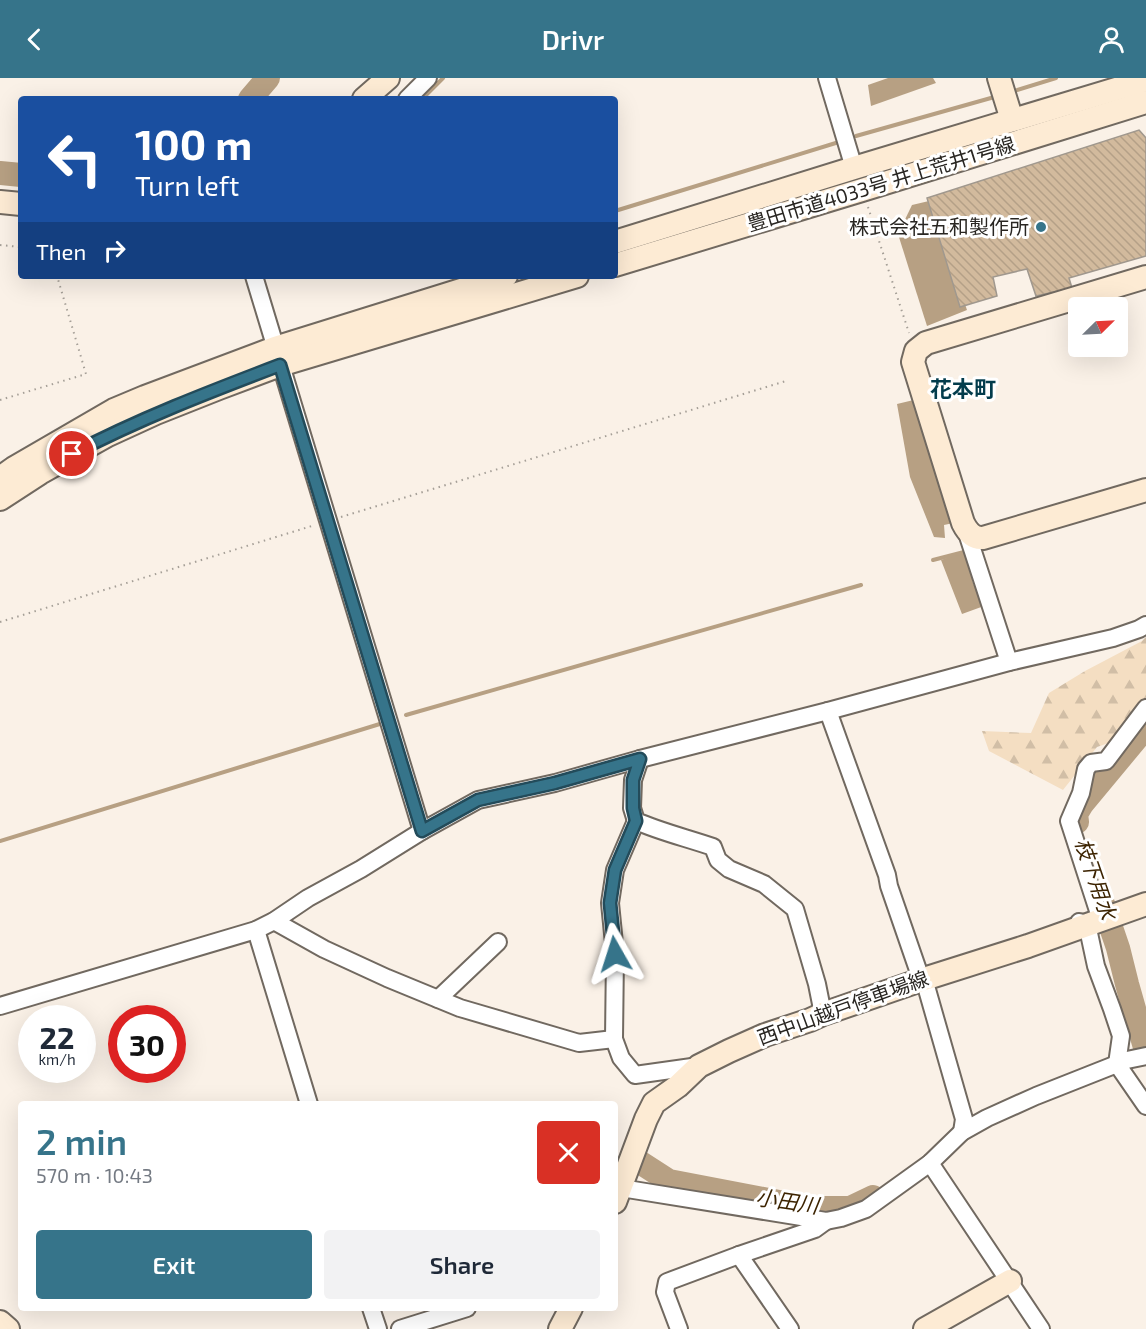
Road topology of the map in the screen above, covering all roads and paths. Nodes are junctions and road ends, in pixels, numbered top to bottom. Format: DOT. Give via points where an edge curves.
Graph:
graph roads {
  1 [pos="388,78"];
  2 [pos="428,78"];
  3 [pos="827,78"];
  4 [pos="999,78"];
  5 [pos="1146,80"];
  6 [pos="367,96"];
  7 [pos="410,96"];
  8 [pos="1146,102"];
  9 [pos="1012,120"];
  10 [pos="854,168"];
  11 [pos="862,190"];
  12 [pos="0,202"];
  13 [pos="18,204"];
  14 [pos="618,241"];
  15 [pos="0,245"];
  16 [pos="18,247"];
  17 [pos="618,264"];
  18 [pos="1146,277"];
  19 [pos="58,279"];
  20 [pos="255,279"];
  21 [pos="497,279"];
  22 [pos="566,279"];
  23 [pos="916,353"];
  24 [pos="278,356"];
  25 [pos="786,381"];
  26 [pos="0,400"];
  27 [pos="0,478"];
  28 [pos="1146,490"];
  29 [pos="0,499"];
  30 [pos="328,521"];
  31 [pos="965,527"];
  32 [pos="0,622"];
  33 [pos="1146,625"];
  34 [pos="1009,662"];
  35 [pos="1146,708"];
  36 [pos="828,711"];
  37 [pos="640,759"];
  38 [pos="636,821"];
  39 [pos="422,831"];
  40 [pos="1146,904"];
  41 [pos="1094,920"];
  42 [pos="274,921"];
  43 [pos="256,930"];
  44 [pos="498,942"];
  45 [pos="924,979"];
  46 [pos="438,999"];
  47 [pos="0,1006"];
  48 [pos="823,1014"];
  49 [pos="614,1039"];
  50 [pos="1142,1057"];
  51 [pos="1117,1064"];
  52 [pos="699,1066"];
  53 [pos="308,1101"];
  54 [pos="1146,1106"];
  55 [pos="962,1132"];
  56 [pos="930,1163"];
  57 [pos="618,1195"];
  58 [pos="826,1221"];
  59 [pos="739,1255"];
  60 [pos="1010,1281"];
  61 [pos="372,1311"];
  62 [pos="457,1311"];
  63 [pos="569,1311"];
  64 [pos="0,1322"];
  65 [pos="8,1329"];
  66 [pos="378,1329"];
  67 [pos="400,1329"];
  68 [pos="560,1329"];
  69 [pos="679,1329"];
  70 [pos="790,1329"];
  71 [pos="925,1329"];
  72 [pos="1041,1329"];
  1 -- 6 [label="street"];
  2 -- 7 [label="street"];
  3 -- 10 [label="street"];
  4 -- 9 [label="street"];
  5 -- 9 [label="street, 豊田市道4033号 井上荒井1号線"];
  8 -- 11 [label="street, 豊田市道4033号 井上荒井1号線"];
  9 -- 10 [label="street, 豊田市道4033号 井上荒井1号線"];
  10 -- 14 [label="street, 豊田市道4033号 井上荒井1号線"];
  11 -- 17 [label="street, 豊田市道4033号 井上荒井1号線"];
  11 -- 23 [label="path"];
  12 -- 13 [label="street"];
  15 -- 16 [label="path"];
  18 -- 23 [label="street" via="926,343"];
  19 -- 26 [label="path" via="86,374"];
  20 -- 24 [label="street"];
  21 -- 24 [label="street"];
  22 -- 24 [label="street"];
  23 -- 31 [label="street" via="913,362"];
  24 -- 27 [label="street" via="145,397"];
  24 -- 29 [label="street" via="108,435"];
  24 -- 30 [label="street"];
  25 -- 30 [label="path"];
  28 -- 31 [label="street" via="983,538 972,536"];
  30 -- 32 [label="path"];
  30 -- 39 [label="street"];
  31 -- 34 [label="street"];
  33 -- 34 [label="street" via="1113,638"];
  34 -- 36 [label="street"];
  35 -- 41 [label="street" via="1106,761 1091,763 1086,769 1069,821"];
  36 -- 37 [label="street"];
  36 -- 45 [label="street"];
  37 -- 38 [label="street" via="633,780"];
  37 -- 39 [label="street" via="478,800"];
  38 -- 48 [label="street" via="713,847 718,860 729,869 764,884 795,909"];
  38 -- 49 [label="street" via="615,870 610,903 615,954"];
  39 -- 42 [label="street"];
  40 -- 41 [label="street, 西中山越戸停車場線"];
  41 -- 45 [label="street, 西中山越戸停車場線"];
  41 -- 51 [label="street" via="1096,966 1121,1036"];
  42 -- 43 [label="street"];
  42 -- 46 [label="street" via="324,949"];
  43 -- 47 [label="street"];
  43 -- 53 [label="street"];
  44 -- 46 [label="street"];
  45 -- 48 [label="street, 西中山越戸停車場線"];
  45 -- 55 [label="street" via="964,1119"];
  46 -- 49 [label="street" via="579,1043"];
  48 -- 52 [label="street, 西中山越戸停車場線" via="765,1035"];
  49 -- 52 [label="street" via="621,1058 635,1074"];
  50 -- 51 [label="street"];
  51 -- 54 [label="street"];
  51 -- 55 [label="street" via="1036,1096"];
  52 -- 57 [label="street, 西中山越戸停車場線" via="654,1102"];
  55 -- 56 [label="street"];
  56 -- 58 [label="street" via="866,1209"];
  56 -- 60 [label="street"];
  57 -- 58 [label="street"];
  58 -- 59 [label="street" via="815,1229"];
  59 -- 69 [label="street" via="668,1282 664,1293"];
  59 -- 70 [label="street"];
  60 -- 71 [label="street"];
  60 -- 72 [label="street"];
  61 -- 66 [label="street"];
  62 -- 67 [label="street"];
  63 -- 68 [label="street"];
  64 -- 65 [label="street"];
}
